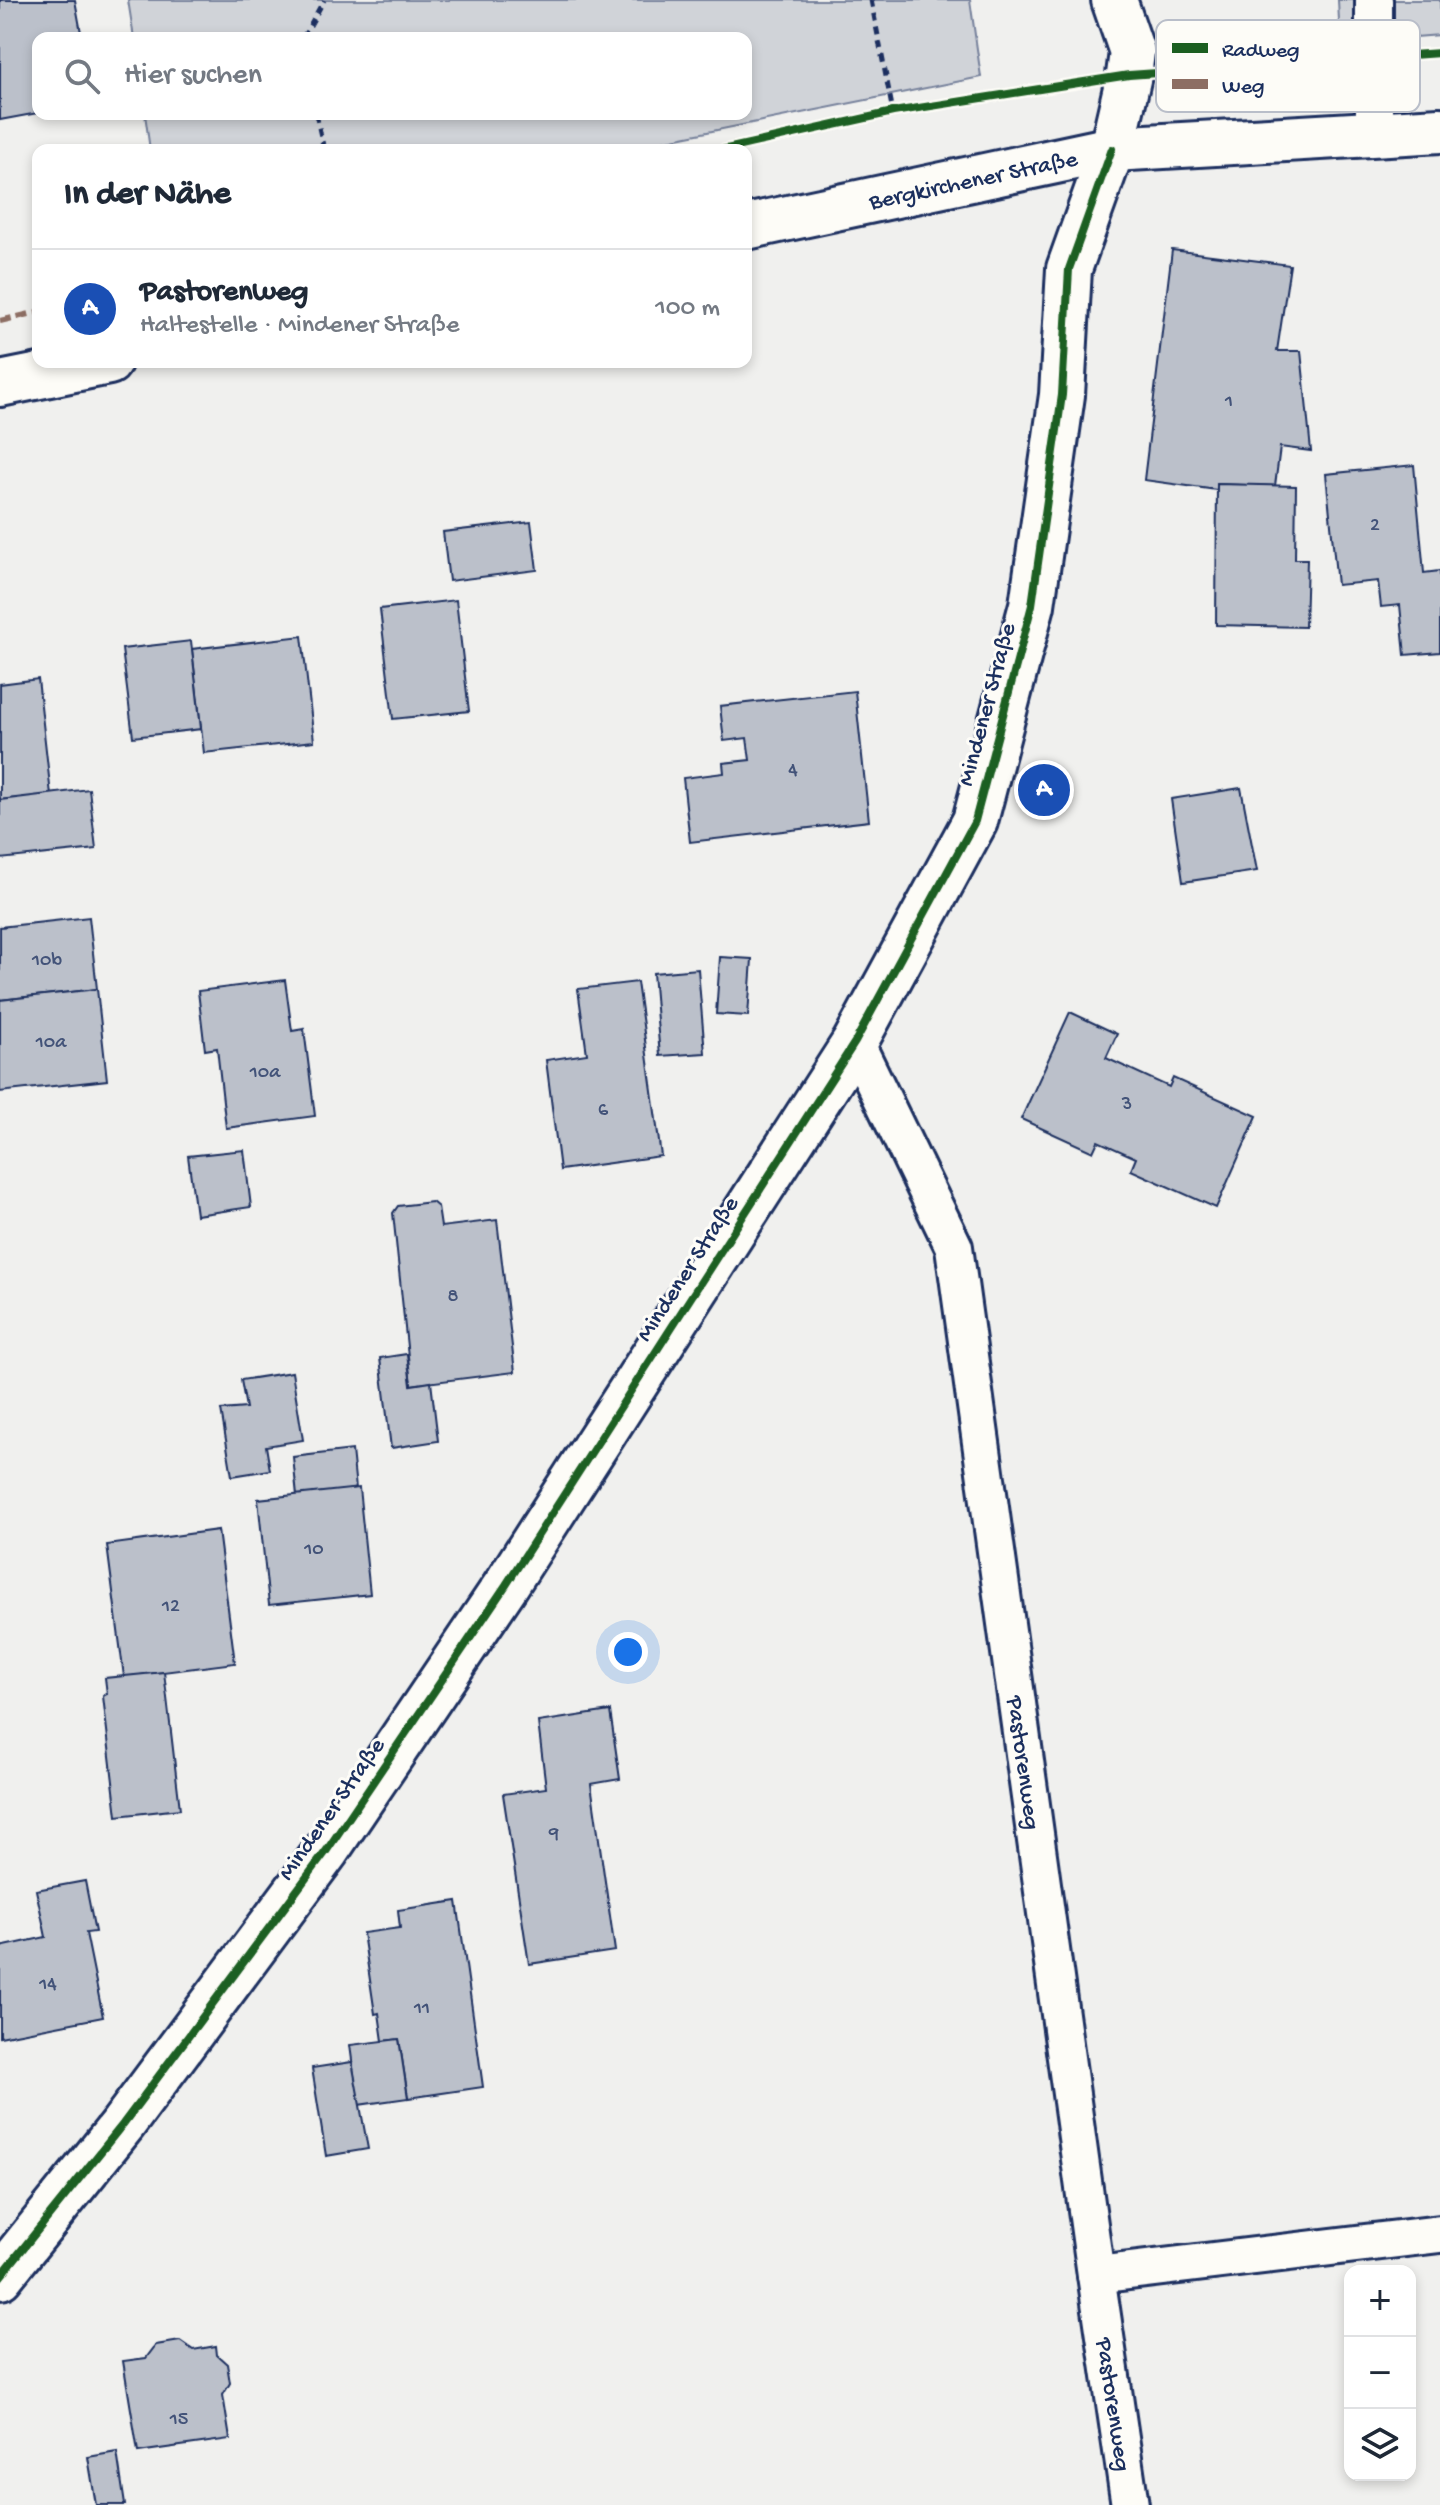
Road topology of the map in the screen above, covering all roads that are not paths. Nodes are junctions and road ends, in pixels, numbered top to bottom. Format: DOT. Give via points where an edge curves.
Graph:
graph roads {
  1 [pos="1114,0"];
  2 [pos="1374,112"];
  3 [pos="1440,130"];
  4 [pos="1374,135"];
  5 [pos="1112,149"];
  6 [pos="752,226"];
  7 [pos="79,368"];
  8 [pos="0,384"];
  9 [pos="855,1042"];
  10 [pos="1440,2234"];
  11 [pos="1096,2275"];
  12 [pos="0,2277"];
  13 [pos="1130,2505"];
  1 -- 5 [label="street, Mindener Straße" via="1132,52"];
  2 -- 4 [label="lane"];
  3 -- 4 [label="street, Bergkirchener Straße"];
  4 -- 5 [label="street, Bergkirchener Straße"];
  5 -- 6 [label="street, Bergkirchener Straße"];
  5 -- 9 [label="street, Mindener Straße" via="1069,269 1062,395 1032,605 975,821"];
  7 -- 8 [label="street"];
  9 -- 11 [label="lane, Pastorenweg" via="954,1247"];
  9 -- 12 [label="street, Mindener Straße" via="506,1585 327,1850 123,2124"];
  10 -- 11 [label="lane"];
  11 -- 13 [label="lane, Pastorenweg"];
}
